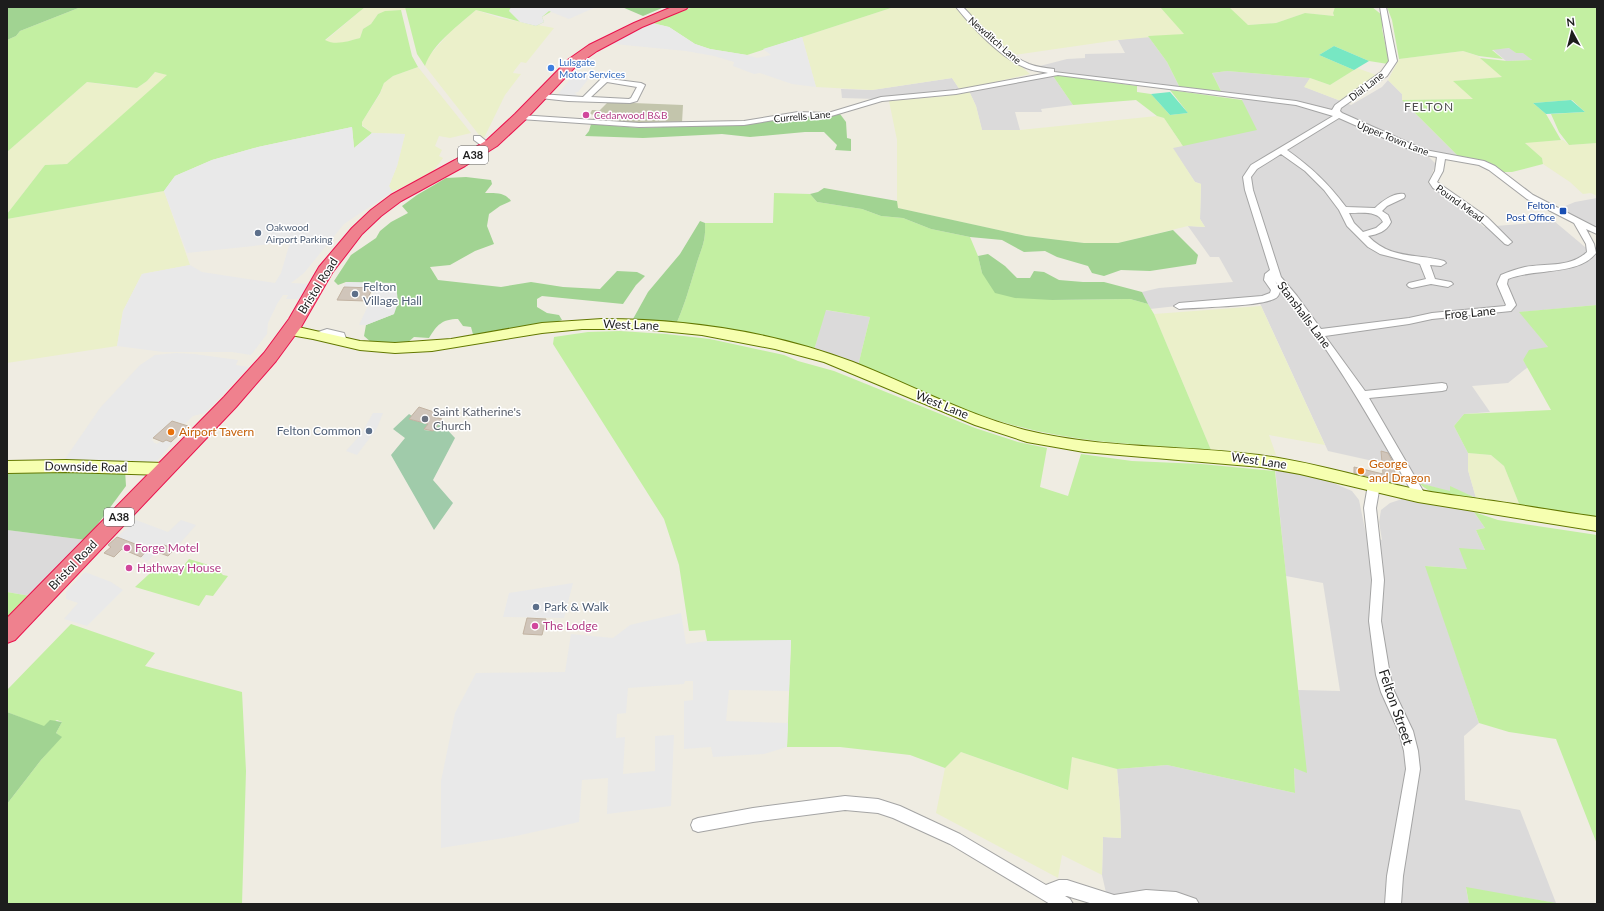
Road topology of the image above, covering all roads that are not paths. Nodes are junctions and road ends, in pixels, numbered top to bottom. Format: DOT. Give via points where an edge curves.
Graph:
graph roads {
  1 [pos="682,7"];
  2 [pos="959,7"];
  3 [pos="1383,7"];
  4 [pos="1058,74"];
  5 [pos="540,96"];
  6 [pos="585,99"];
  7 [pos="1339,115"];
  8 [pos="520,117"];
  9 [pos="1282,151"];
  10 [pos="1441,156"];
  11 [pos="1401,196"];
  12 [pos="1343,210"];
  13 [pos="1377,211"];
  14 [pos="1578,222"];
  15 [pos="1597,231"];
  16 [pos="1361,235"];
  17 [pos="1508,242"];
  18 [pos="1594,244"];
  19 [pos="1424,261"];
  20 [pos="1441,263"];
  21 [pos="1274,272"];
  22 [pos="1431,281"];
  23 [pos="1448,284"];
  24 [pos="1412,285"];
  25 [pos="1179,306"];
  26 [pos="290,331"];
  27 [pos="1319,333"];
  28 [pos="1442,387"];
  29 [pos="1362,395"];
  30 [pos="7,467"];
  31 [pos="164,469"];
  32 [pos="1374,485"];
  33 [pos="1420,496"];
  34 [pos="1597,524"];
  35 [pos="7,633"];
  36 [pos="698,825"];
  37 [pos="1045,893"];
  38 [pos="1119,903"];
  39 [pos="1065,904"];
  40 [pos="1191,904"];
  41 [pos="1393,904"];
  1 -- 5 [label="highway, Bristol Road / A38" via="638,25 593,48 573,62"];
  2 -- 4 [label="street, Newditch Lane" via="1018,62"];
  3 -- 7 [label="street, Dial Lane" via="1393,61 1384,74 1338,107 1336,111"];
  4 -- 7 [label="street, Upper Town Lane" via="1296,103"];
  4 -- 8 [label="street, Currells Lane" via="956,92 881,100 828,115 798,114 744,122 640,125"];
  5 -- 6 [label="street"];
  5 -- 8 [label="highway, Bristol Road / A38"];
  6 -- 6 [label="street" via="630,101 634,99 641,85 604,80"];
  7 -- 9 [label="street, Stanshalls Lane"];
  7 -- 10 [label="street, Upper Town Lane" via="1423,152"];
  8 -- 26 [label="highway, Bristol Road / A38" via="396,198 362,226 325,271"];
  9 -- 12 [label="street" via="1319,179"];
  9 -- 21 [label="street, Stanshalls Lane" via="1254,167 1247,177 1252,202"];
  10 -- 14 [label="street, Upper Town Lane" via="1481,163 1492,168 1530,197"];
  10 -- 17 [label="street, Pound Mead" via="1439,171 1433,182 1436,186 1462,202 1500,232"];
  11 -- 13 [label="street" via="1384,204"];
  12 -- 13 [label="street"];
  12 -- 16 [label="street" via="1350,224"];
  13 -- 16 [label="street" via="1387,222 1385,226 1381,230"];
  14 -- 15 [label="street, Upper Town Lane"];
  14 -- 18 [label="street, Frog Lane"];
  16 -- 19 [label="street" via="1383,252"];
  18 -- 27 [label="street, Frog Lane" via="1592,253 1582,261 1526,270 1504,277 1502,284 1511,305 1508,309 1432,316"];
  19 -- 20 [label="street"];
  19 -- 22 [label="street"];
  21 -- 25 [label="street" via="1270,274 1269,280 1276,290 1270,297"];
  21 -- 27 [label="street, Stanshalls Lane"];
  22 -- 23 [label="street"];
  22 -- 24 [label="street"];
  26 -- 31 [label="highway, Bristol Road / A38" via="234,398"];
  26 -- 32 [label="street, West Lane" via="318,334 370,347 415,348 587,323 641,324 698,330 772,344 844,364 942,407 1027,436 1122,449 1207,454 1260,461 1314,470"];
  27 -- 29 [label="street, Stanshalls Lane"];
  28 -- 29 [label="street"];
  29 -- 33 [label="street, Stanshalls Lane"];
  30 -- 31 [label="street, Downside Road"];
  31 -- 35 [label="highway, Bristol Road / A38"];
  32 -- 33 [label="street, West Lane"];
  32 -- 41 [label="street, Felton Street" via="1370,508 1378,580 1375,621 1377,636 1383,675 1406,731 1413,770 1395,876"];
  33 -- 34 [label="street, West Lane"];
  36 -- 37 [label="street" via="753,814 845,803 878,806 895,811 955,839"];
  37 -- 38 [label="street" via="1067,888"];
  37 -- 39 [label="street"];
  38 -- 40 [label="street" via="1146,898"];
}
